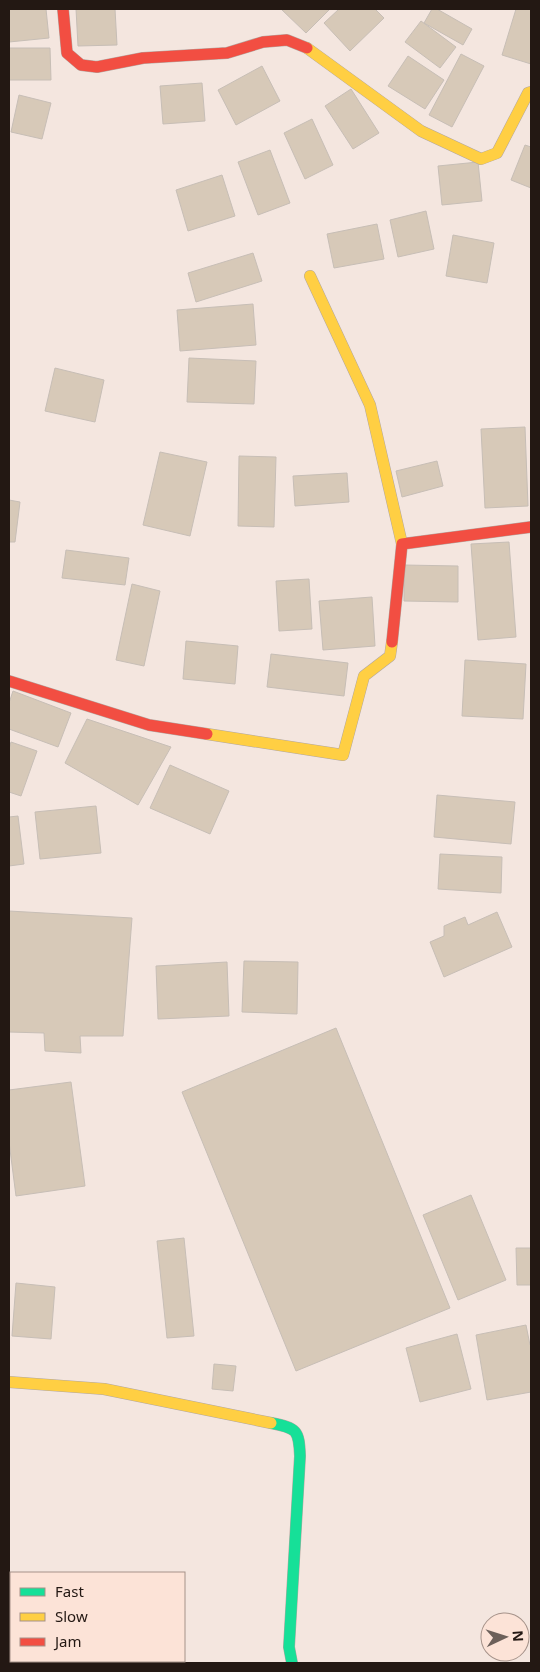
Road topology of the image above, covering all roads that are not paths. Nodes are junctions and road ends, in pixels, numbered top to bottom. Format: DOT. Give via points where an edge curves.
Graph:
graph roads {
  1 [pos="63,9"];
  2 [pos="531,92"];
  3 [pos="310,276"];
  4 [pos="531,526"];
  5 [pos="402,544"];
  6 [pos="9,681"];
  7 [pos="9,1382"];
  8 [pos="292,1663"];
  1 -- 2 [label="street" via="67,53 81,65 97,67 143,58 227,52 262,42 287,40 304,46 421,131 481,159 497,153"];
  3 -- 5 [label="street" via="370,405"];
  4 -- 5 [label="street"];
  5 -- 6 [label="street" via="390,656 364,676 343,755 149,724"];
  7 -- 8 [label="street" via="104,1389 290,1426 299,1437 300,1456 289,1647"];
}
